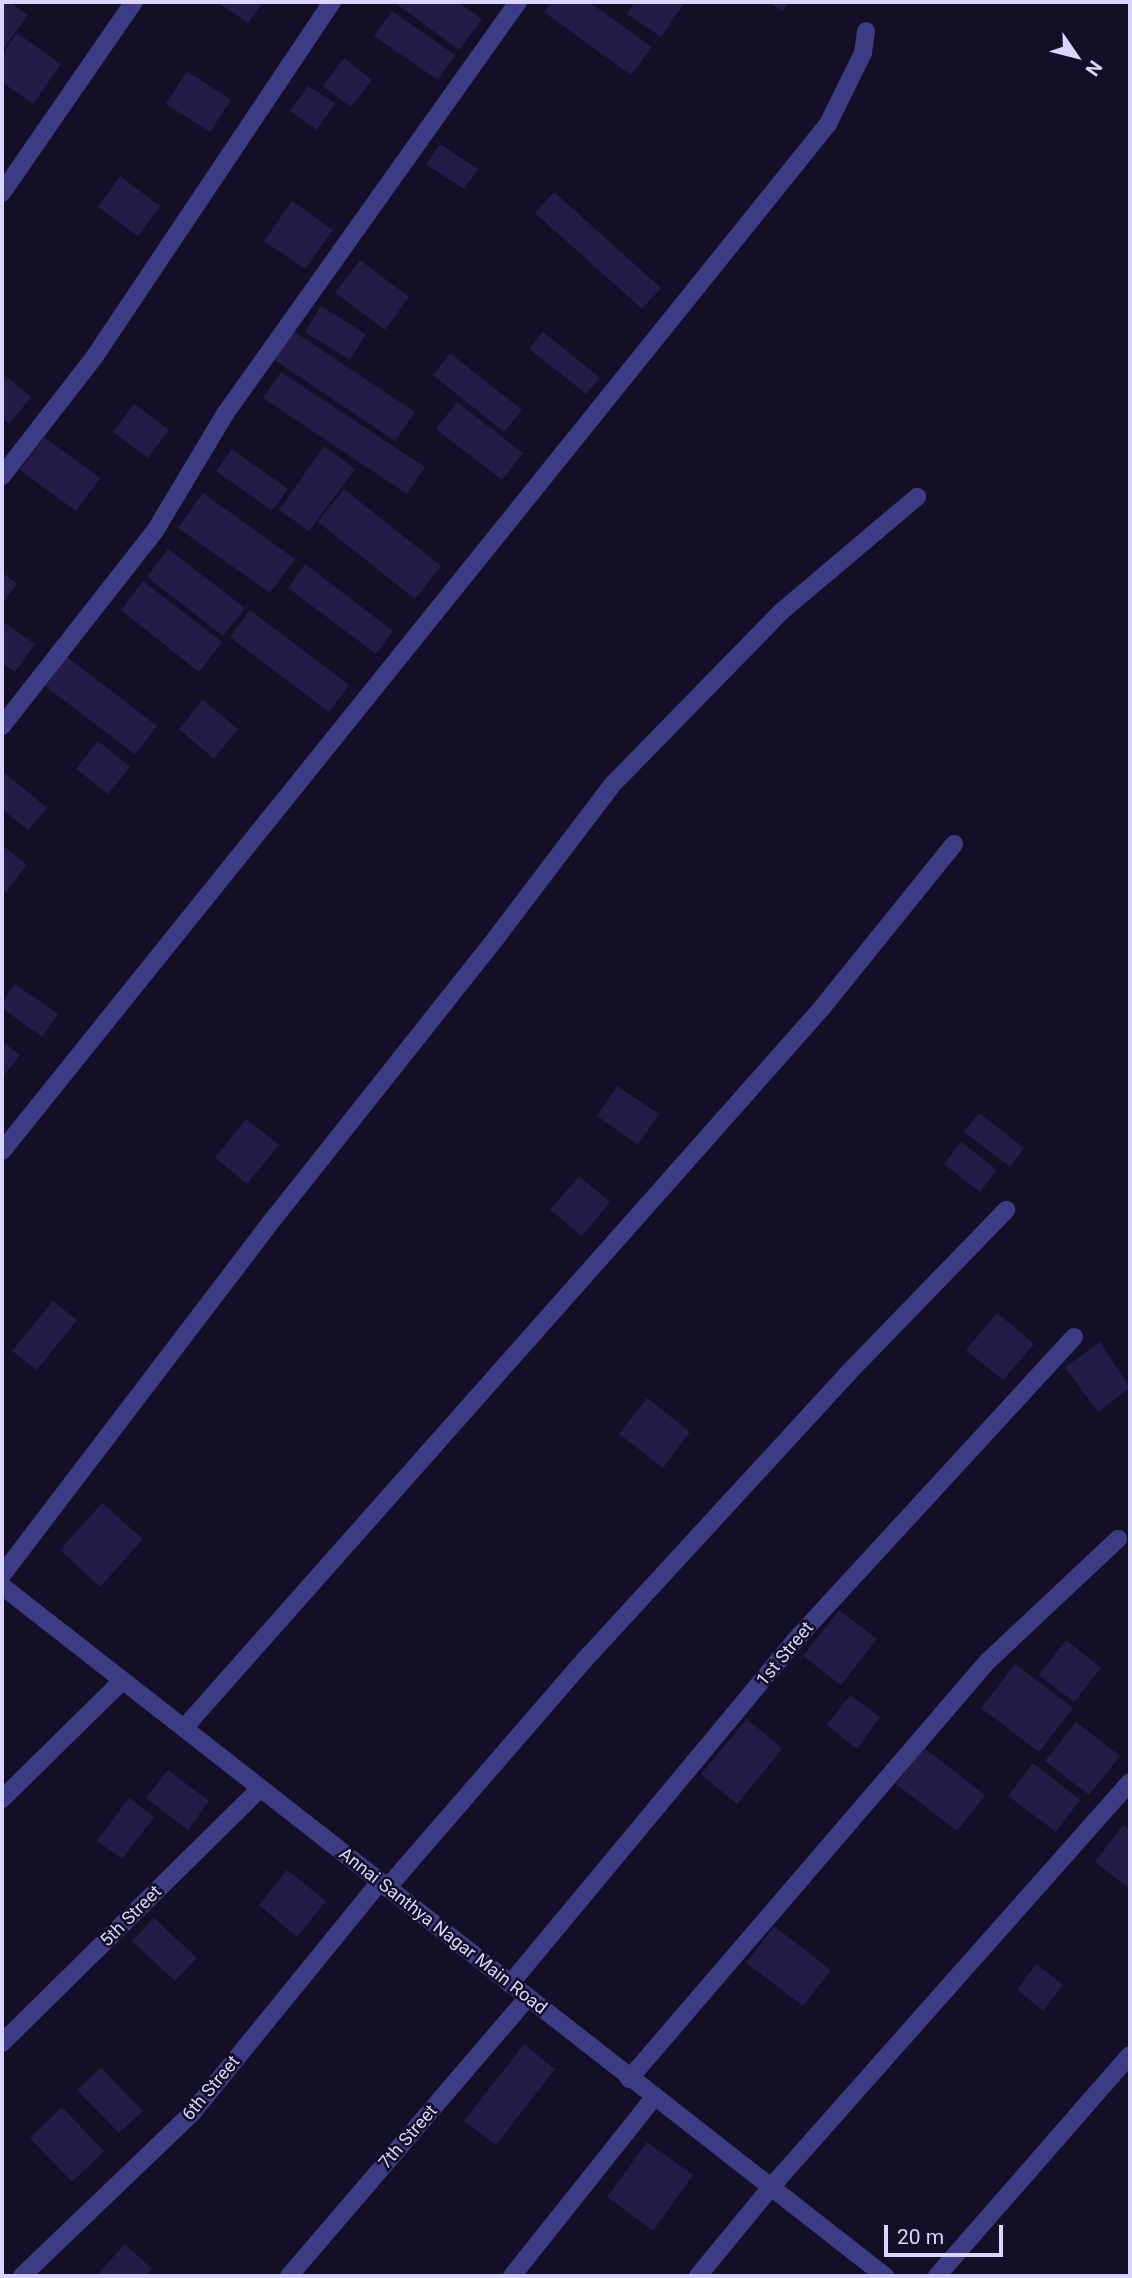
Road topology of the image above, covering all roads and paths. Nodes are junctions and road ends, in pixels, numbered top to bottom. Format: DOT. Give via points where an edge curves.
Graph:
graph roads {
  1 [pos="134,2"];
  2 [pos="332,2"];
  3 [pos="518,2"];
  4 [pos="866,31"];
  5 [pos="2,193"];
  6 [pos="2,476"];
  7 [pos="917,497"];
  8 [pos="2,726"];
  9 [pos="954,844"];
  10 [pos="2,1151"];
  11 [pos="1006,1210"];
  12 [pos="1074,1337"];
  13 [pos="1118,1539"];
  14 [pos="2,1575"];
  15 [pos="2,1586"];
  16 [pos="122,1681"];
  17 [pos="184,1728"];
  18 [pos="1130,1782"];
  19 [pos="260,1788"];
  20 [pos="2,1799"];
  21 [pos="384,1885"];
  22 [pos="510,1984"];
  23 [pos="528,1997"];
  24 [pos="2,2043"];
  25 [pos="1130,2054"];
  26 [pos="629,2079"];
  27 [pos="655,2096"];
  28 [pos="771,2187"];
  29 [pos="22,2276"];
  30 [pos="289,2276"];
  31 [pos="512,2276"];
  32 [pos="698,2276"];
  33 [pos="885,2276"];
  34 [pos="937,2276"];
  1 -- 5 [label="street"];
  2 -- 6 [label="street" via="95,356"];
  3 -- 8 [label="street" via="225,414 155,531"];
  4 -- 10 [label="street" via="863,53 828,124"];
  7 -- 14 [label="street" via="782,611 613,784"];
  9 -- 17 [label="street" via="821,1009"];
  11 -- 21 [label="street, 6th Street" via="854,1367"];
  12 -- 22 [label="street, 1st Street" via="800,1635"];
  13 -- 26 [label="street" via="987,1662"];
  15 -- 16 [label="street, Annai Santhya Nagar Main Road"];
  16 -- 17 [label="street, Annai Santhya Nagar Main Road"];
  16 -- 20 [label="street"];
  17 -- 19 [label="street, Annai Santhya Nagar Main Road"];
  18 -- 28 [label="street"];
  19 -- 21 [label="street, Annai Santhya Nagar Main Road"];
  19 -- 24 [label="street, 5th Street"];
  21 -- 22 [label="street, Annai Santhya Nagar Main Road"];
  21 -- 29 [label="street, 6th Street" via="192,2113"];
  22 -- 23 [label="street, Annai Santhya Nagar Main Road"];
  23 -- 26 [label="street, Annai Santhya Nagar Main Road"];
  23 -- 30 [label="street, 7th Street"];
  25 -- 34 [label="street"];
  26 -- 27 [label="street, Annai Santhya Nagar Main Road"];
  27 -- 28 [label="street, Annai Santhya Nagar Main Road"];
  27 -- 31 [label="street"];
  28 -- 32 [label="street"];
  28 -- 33 [label="street, Annai Santhya Nagar Main Road"];
}
